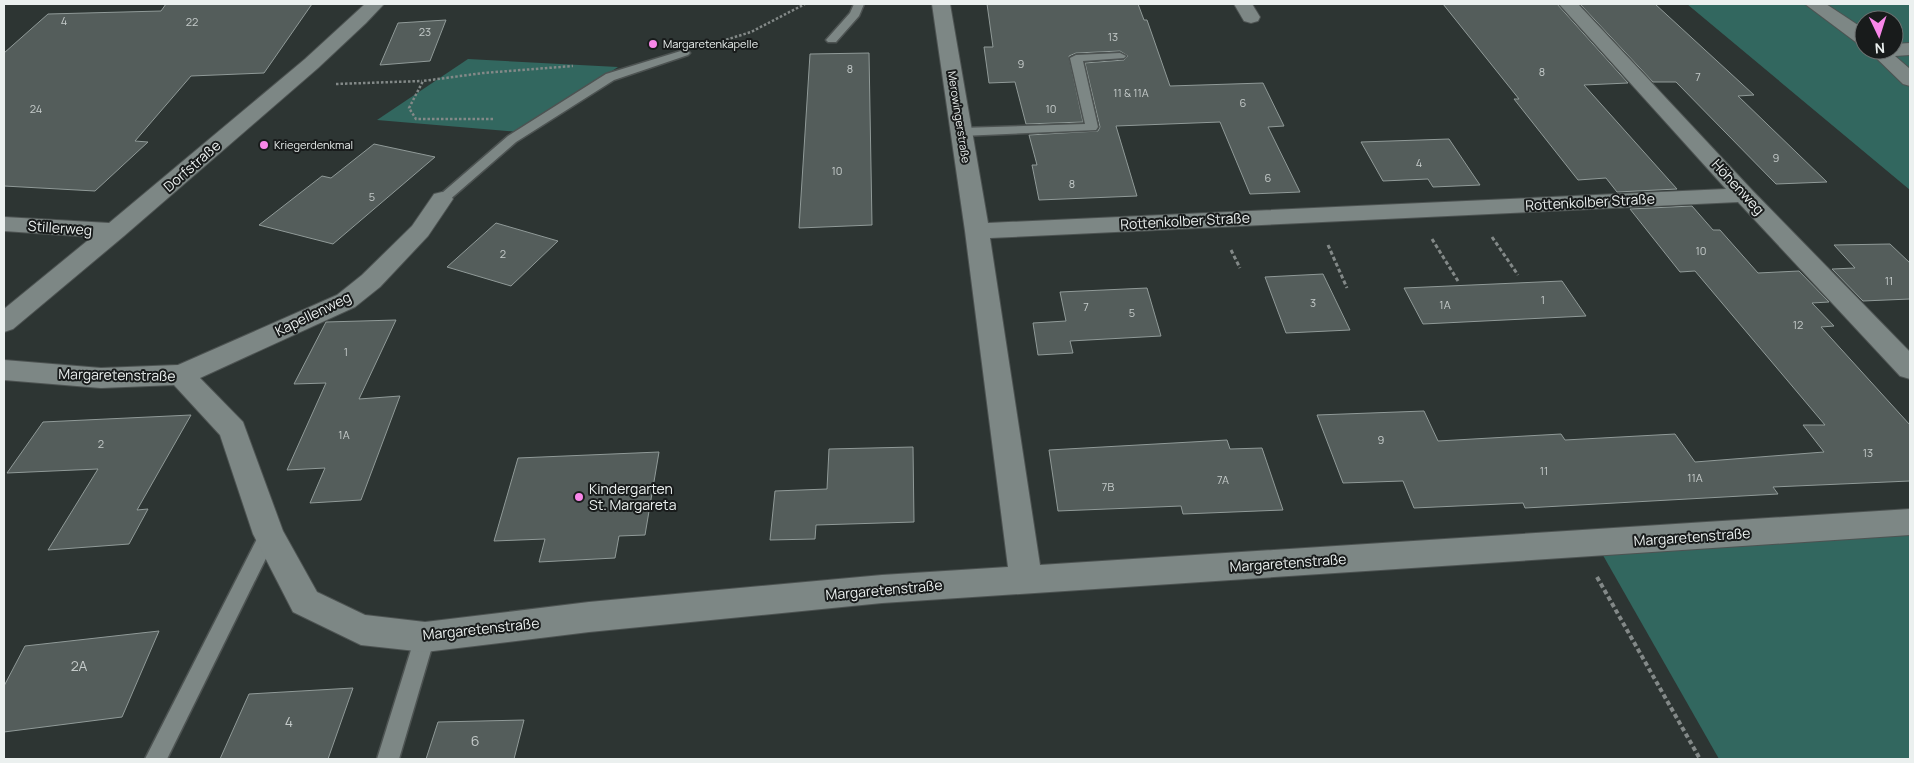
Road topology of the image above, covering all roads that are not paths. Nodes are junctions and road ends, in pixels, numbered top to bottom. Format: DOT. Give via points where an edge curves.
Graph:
graph roads {
  1 [pos="375,4"];
  2 [pos="859,4"];
  3 [pos="941,4"];
  4 [pos="1568,4"];
  5 [pos="1814,4"];
  6 [pos="1854,30"];
  7 [pos="832,40"];
  8 [pos="684,53"];
  9 [pos="1120,56"];
  10 [pos="1889,60"];
  11 [pos="1910,80"];
  12 [pos="962,132"];
  13 [pos="1744,195"];
  14 [pos="442,199"];
  15 [pos="4,224"];
  16 [pos="116,231"];
  17 [pos="977,231"];
  18 [pos="4,323"];
  19 [pos="1910,368"];
  20 [pos="4,370"];
  21 [pos="181,375"];
  22 [pos="1910,522"];
  23 [pos="269,534"];
  24 [pos="1026,579"];
  25 [pos="425,637"];
  26 [pos="156,759"];
  27 [pos="388,759"];
  1 -- 16 [label="street, Dorfstraße" via="353,27"];
  2 -- 7 [label="lane" via="855,14"];
  3 -- 12 [label="street, Merowingerstraße"];
  4 -- 13 [label="street, Höhenweg"];
  5 -- 6 [label="street"];
  8 -- 14 [label="lane" via="610,77 512,139"];
  9 -- 12 [label="lane" via="1076,58 1092,127"];
  10 -- 11 [label="street"];
  12 -- 17 [label="street, Merowingerstraße"];
  13 -- 17 [label="street, Rottenkolber Straße"];
  13 -- 19 [label="street, Höhenweg"];
  14 -- 21 [label="street, Kapellenweg" via="420,231 371,282 346,301"];
  15 -- 16 [label="street, Stillerweg"];
  16 -- 18 [label="street, Dorfstraße"];
  17 -- 24 [label="street"];
  20 -- 21 [label="street, Margaretenstraße" via="101,378"];
  21 -- 23 [label="street, Margaretenstraße" via="233,430"];
  22 -- 24 [label="street, Margaretenstraße"];
  23 -- 25 [label="street, Margaretenstraße" via="305,602 360,630"];
  23 -- 26 [label="lane"];
  24 -- 25 [label="street, Margaretenstraße" via="794,597"];
  25 -- 27 [label="lane"];
}
